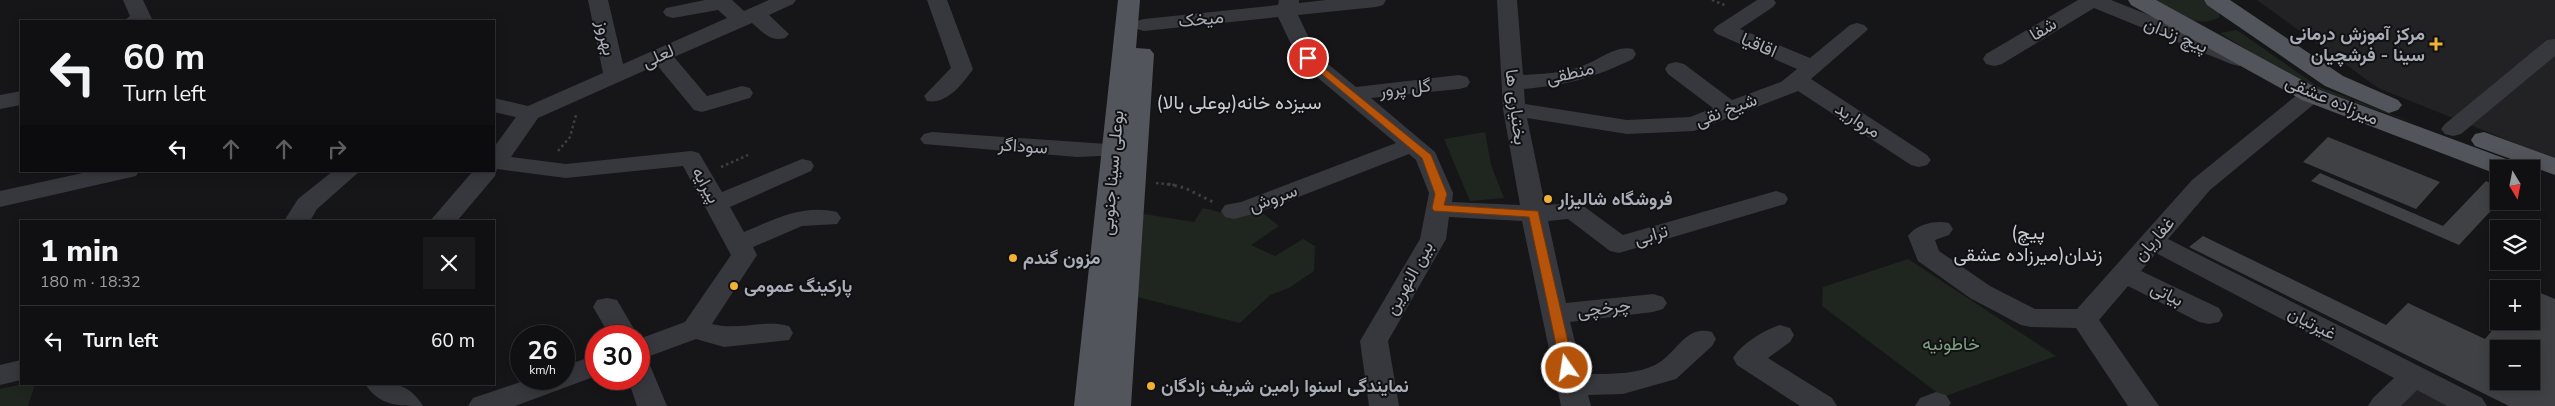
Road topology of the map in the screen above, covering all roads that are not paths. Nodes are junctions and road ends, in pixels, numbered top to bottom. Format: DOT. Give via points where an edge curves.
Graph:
graph roads {
  1 [pos="133,0"];
  2 [pos="598,0"];
  3 [pos="786,0"];
  4 [pos="937,0"];
  5 [pos="1129,0"];
  6 [pos="1146,0"];
  7 [pos="1507,0"];
  8 [pos="2093,0"];
  9 [pos="2139,0"];
  10 [pos="1376,1"];
  11 [pos="1766,3"];
  12 [pos="1289,5"];
  13 [pos="2224,7"];
  14 [pos="673,12"];
  15 [pos="748,17"];
  16 [pos="138,20"];
  17 [pos="2183,24"];
  18 [pos="1144,25"];
  19 [pos="1858,29"];
  20 [pos="778,34"];
  21 [pos="2555,45"];
  22 [pos="1625,54"];
  23 [pos="661,55"];
  24 [pos="1994,58"];
  25 [pos="2260,67"];
  26 [pos="1676,69"];
  27 [pos="1804,74"];
  28 [pos="614,75"];
  29 [pos="1460,82"];
  30 [pos="1512,83"];
  31 [pos="742,93"];
  32 [pos="1350,94"];
  33 [pos="2311,95"];
  34 [pos="935,96"];
  35 [pos="20,98"];
  36 [pos="0,102"];
  37 [pos="495,105"];
  38 [pos="1514,109"];
  39 [pos="1729,109"];
  40 [pos="530,113"];
  41 [pos="2453,129"];
  42 [pos="932,139"];
  43 [pos="1412,145"];
  44 [pos="1114,150"];
  45 [pos="1919,160"];
  46 [pos="495,161"];
  47 [pos="2490,162"];
  48 [pos="495,165"];
  49 [pos="802,166"];
  50 [pos="2555,167"];
  51 [pos="122,172"];
  52 [pos="347,172"];
  53 [pos="486,172"];
  54 [pos="2540,181"];
  55 [pos="2555,186"];
  56 [pos="0,199"];
  57 [pos="1776,199"];
  58 [pos="716,204"];
  59 [pos="1438,208"];
  60 [pos="1234,211"];
  61 [pos="1534,214"];
  62 [pos="828,218"];
  63 [pos="298,220"];
  64 [pos="445,220"];
  65 [pos="1940,229"];
  66 [pos="2152,241"];
  67 [pos="738,244"];
  68 [pos="2124,273"];
  69 [pos="1653,303"];
  70 [pos="608,307"];
  71 [pos="1555,314"];
  72 [pos="2209,315"];
  73 [pos="2084,319"];
  74 [pos="618,325"];
  75 [pos="695,329"];
  76 [pos="779,333"];
  77 [pos="1780,335"];
  78 [pos="1702,340"];
  79 [pos="650,346"];
  80 [pos="20,370"];
  81 [pos="0,375"];
  82 [pos="2414,376"];
  83 [pos="381,385"];
  84 [pos="528,390"];
  85 [pos="646,390"];
  86 [pos="1573,396"];
  87 [pos="408,406"];
  88 [pos="482,406"];
  89 [pos="652,406"];
  90 [pos="1090,406"];
  91 [pos="1115,406"];
  92 [pos="1384,406"];
  93 [pos="1822,406"];
  94 [pos="2144,406"];
  95 [pos="2384,406"];
  96 [pos="2472,406"];
  1 -- 16 [label="street" via="142,19"];
  2 -- 28 [label="street, بهروز"];
  3 -- 15 [label="street, لعلی"];
  4 -- 34 [label="street" via="962,69"];
  5 -- 44 [label="main road, بوعلی سینا جنوبی"];
  6 -- 18 [label="main road, بوعلی سینا جنوبی"];
  7 -- 30 [label="street, بختیاری ها"];
  8 -- 24 [label="street, شفا"];
  8 -- 25 [label="street, پیچ زندان"];
  9 -- 17 [label="main road, میرزاده عشقی"];
  10 -- 12 [label="street, میخک"];
  11 -- 27 [label="street, اقاقیا" via="1724,30"];
  12 -- 18 [label="street, میخک"];
  12 -- 32 [label="street, بین النهرین" via="1288,16 1308,58"];
  13 -- 17 [label="main road" via="2233,24 2216,29"];
  13 -- 41 [label="main road, میرزاده عشقی" via="2334,81"];
  14 -- 15 [label="street" via="722,3"];
  15 -- 20 [label="street"];
  15 -- 23 [label="street, لعلی"];
  17 -- 25 [label="main road, میرزاده عشقی"];
  18 -- 91 [label="main road, بوعلی سینا جنوبی"];
  19 -- 27 [label="street, شیخ نقی"];
  21 -- 41 [label="street"];
  22 -- 30 [label="street, منطقی" via="1590,71 1557,79"];
  23 -- 28 [label="street, لعلی"];
  23 -- 31 [label="street" via="702,105"];
  25 -- 33 [label="main road, میرزاده عشقی"];
  26 -- 39 [label="street"];
  27 -- 39 [label="street, شیخ نقی" via="1789,87"];
  27 -- 45 [label="street, مروارید"];
  28 -- 40 [label="street, لعلی"];
  29 -- 32 [label="street, گل پرور"];
  30 -- 38 [label="street, بختیاری ها"];
  32 -- 43 [label="street, بین النهرین"];
  33 -- 47 [label="main road, میرزاده عشقی"];
  33 -- 66 [label="street, غفاریان" via="2201,185"];
  35 -- 36 [label="street"];
  37 -- 40 [label="street"];
  38 -- 39 [label="street, شیخ نقی" via="1627,127 1694,124"];
  38 -- 61 [label="street, بختیاری ها"];
  40 -- 46 [label="street"];
  41 -- 50 [label="main road, میرزاده عشقی"];
  42 -- 44 [label="street, سوداگر"];
  43 -- 59 [label="street, بین النهرین" via="1427,157 1441,194"];
  43 -- 60 [label="street, سروش"];
  44 -- 90 [label="main road, بوعلی سینا جنوبی"];
  48 -- 58 [label="street, پیرایه" via="566,171 691,158"];
  49 -- 58 [label="street"];
  51 -- 56 [label="street"];
  52 -- 63 [label="street" via="307,204"];
  53 -- 64 [label="street"];
  54 -- 55 [label="main road"];
  57 -- 61 [label="street, ترابی" via="1619,245 1574,211"];
  58 -- 67 [label="street, پیرایه"];
  59 -- 61 [label="street"];
  59 -- 92 [label="street, بین النهرین" via="1433,239 1374,342"];
  61 -- 71 [label="street, بختیاری ها"];
  62 -- 67 [label="street" via="798,218"];
  65 -- 73 [label="street" via="1921,236 1927,255 1980,292 2031,318"];
  66 -- 68 [label="street, غفاریان"];
  66 -- 82 [label="street, غیرتیان"];
  67 -- 75 [label="street" via="744,255"];
  68 -- 72 [label="street, بیاتی"];
  68 -- 73 [label="street, غفاریان"];
  69 -- 71 [label="street, چرخچی"];
  70 -- 74 [label="street"];
  71 -- 86 [label="street, بختیاری ها"];
  73 -- 94 [label="street"];
  75 -- 76 [label="street" via="724,337"];
  75 -- 79 [label="street"];
  77 -- 93 [label="street" via="1747,358"];
  78 -- 86 [label="street" via="1666,372"];
  80 -- 81 [label="street"];
  82 -- 95 [label="street"];
  82 -- 96 [label="street, غیرتیان"];
  83 -- 87 [label="street"];
  84 -- 88 [label="street"];
  85 -- 89 [label="street"];
}
